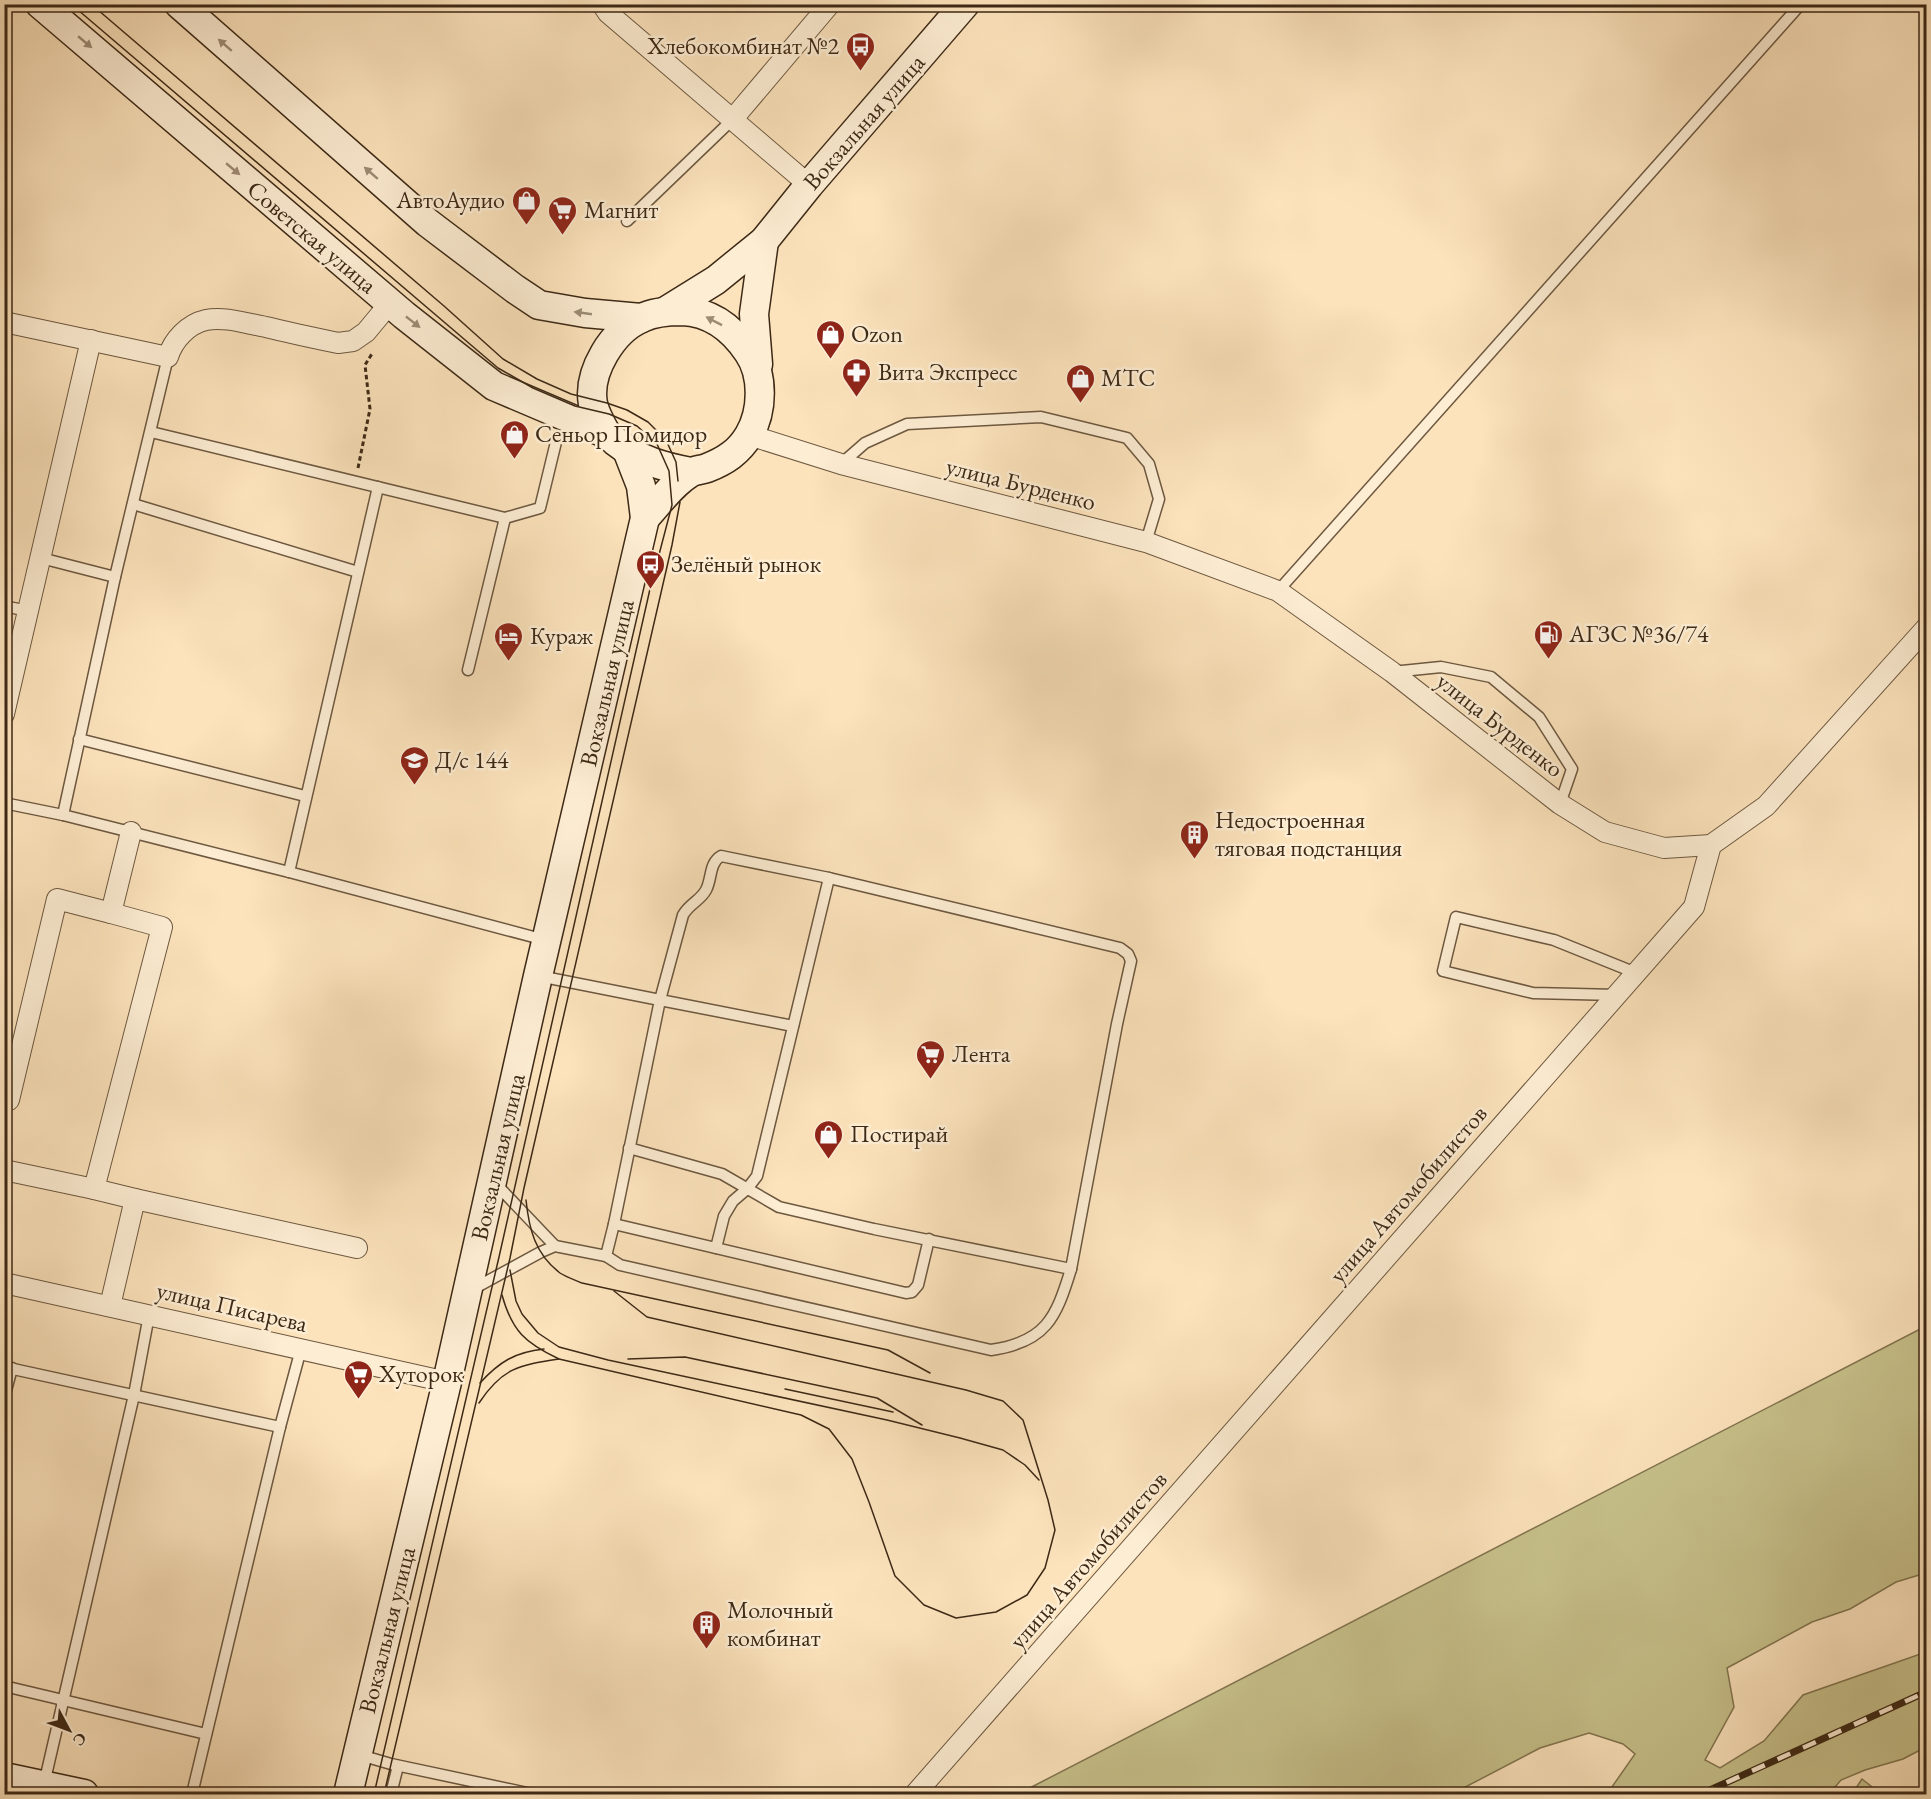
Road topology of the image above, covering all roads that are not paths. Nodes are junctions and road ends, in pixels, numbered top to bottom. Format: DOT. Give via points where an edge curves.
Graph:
graph roads {
  1 [pos="40,4"];
  2 [pos="179,4"];
  3 [pos="602,4"];
  4 [pos="830,4"];
  5 [pos="965,4"];
  6 [pos="1801,4"];
  7 [pos="732,120"];
  8 [pos="808,185"];
  9 [pos="627,221"];
  10 [pos="764,241"];
  11 [pos="390,303"];
  12 [pos="654,314"];
  13 [pos="4,322"];
  14 [pos="91,340"];
  15 [pos="168,357"];
  16 [pos="760,384"];
  17 [pos="151,432"];
  18 [pos="749,435"];
  19 [pos="556,442"];
  20 [pos="617,442"];
  21 [pos="841,464"];
  22 [pos="691,472"];
  23 [pos="378,487"];
  24 [pos="133,504"];
  25 [pos="505,518"];
  26 [pos="645,518"];
  27 [pos="1146,542"];
  28 [pos="41,558"];
  29 [pos="358,572"];
  30 [pos="115,577"];
  31 [pos="1278,591"];
  32 [pos="4,606"];
  33 [pos="28,611"];
  34 [pos="1926,628"];
  35 [pos="468,670"];
  36 [pos="1392,672"];
  37 [pos="4,714"];
  38 [pos="79,740"];
  39 [pos="305,796"];
  40 [pos="4,803"];
  41 [pos="1560,804"];
  42 [pos="63,815"];
  43 [pos="131,832"];
  44 [pos="1711,845"];
  45 [pos="289,872"];
  46 [pos="829,878"];
  47 [pos="111,913"];
  48 [pos="547,940"];
  49 [pos="1636,973"];
  50 [pos="538,976"];
  51 [pos="1617,995"];
  52 [pos="660,1000"];
  53 [pos="793,1026"];
  54 [pos="4,1099"];
  55 [pos="629,1148"];
  56 [pos="4,1170"];
  57 [pos="492,1180"];
  58 [pos="94,1189"];
  59 [pos="747,1189"];
  60 [pos="135,1199"];
  61 [pos="614,1224"];
  62 [pos="929,1239"];
  63 [pos="555,1246"];
  64 [pos="357,1248"];
  65 [pos="716,1248"];
  66 [pos="606,1256"];
  67 [pos="1071,1269"];
  68 [pos="4,1282"];
  69 [pos="468,1292"];
  70 [pos="110,1306"];
  71 [pos="149,1315"];
  72 [pos="301,1349"];
  73 [pos="8,1368"];
  74 [pos="447,1382"];
  75 [pos="134,1395"];
  76 [pos="4,1398"];
  77 [pos="280,1427"];
  78 [pos="4,1686"];
  79 [pos="65,1700"];
  80 [pos="206,1734"];
  81 [pos="357,1754"];
  82 [pos="398,1766"];
  83 [pos="4,1777"];
  84 [pos="44,1784"];
  85 [pos="84,1794"];
  86 [pos="192,1794"];
  87 [pos="348,1794"];
  88 [pos="391,1794"];
  89 [pos="532,1794"];
  90 [pos="915,1794"];
  1 -- 11 [label="main road, Советская улица, one-way"];
  12 -- 2 [label="main road, one-way" via="585,314 539,305 514,289 428,223"];
  3 -- 7 [label="street"];
  4 -- 7 [label="street"];
  5 -- 8 [label="main road, Вокзальная улица"];
  6 -- 31 [label="lane"];
  7 -- 8 [label="street"];
  7 -- 9 [label="lane"];
  8 -- 10 [label="main road, Вокзальная улица"];
  10 -- 12 [label="main road, Вокзальная улица" via="716,280"];
  10 -- 16 [label="main road" via="754,314"];
  11 -- 15 [label="street" via="366,332 353,341 338,343 233,320 207,320 179,337"];
  11 -- 20 [label="main road, Советская улица, one-way" via="494,386"];
  16 -- 12 [label="main road, one-way" via="748,351 717,320 692,312"];
  12 -- 20 [label="main road" via="620,333 603,353 594,377 593,403"];
  13 -- 14 [label="street"];
  14 -- 15 [label="street"];
  14 -- 28 [label="street"];
  15 -- 17 [label="lane"];
  16 -- 18 [label="main road" via="758,410"];
  17 -- 23 [label="lane"];
  17 -- 24 [label="lane"];
  18 -- 21 [label="street, улица Бурденко"];
  18 -- 22 [label="main road" via="733,455"];
  19 -- 25 [label="lane" via="540,508"];
  20 -- 22 [label="main road, Советская улица" via="644,460"];
  20 -- 26 [label="main road, Вокзальная улица" via="641,486"];
  21 -- 27 [label="street, улица Бурденко"];
  21 -- 27 [label="lane" via="865,443 907,424 1041,417 1127,438 1149,464 1159,499"];
  22 -- 26 [label="main road, Вокзальная улица"];
  23 -- 25 [label="lane"];
  23 -- 29 [label="lane"];
  24 -- 29 [label="lane"];
  24 -- 30 [label="lane"];
  25 -- 35 [label="lane"];
  26 -- 48 [label="main road, Вокзальная улица"];
  27 -- 31 [label="street, улица Бурденко"];
  28 -- 30 [label="lane"];
  28 -- 33 [label="street"];
  29 -- 39 [label="lane"];
  30 -- 38 [label="lane"];
  31 -- 36 [label="street, улица Бурденко"];
  32 -- 33 [label="lane"];
  33 -- 37 [label="street"];
  34 -- 44 [label="street" via="1766,806"];
  36 -- 41 [label="street, улица Бурденко"];
  36 -- 41 [label="lane" via="1441,667 1491,677 1539,717 1572,769"];
  38 -- 39 [label="lane"];
  38 -- 42 [label="lane"];
  39 -- 45 [label="lane"];
  40 -- 42 [label="lane"];
  41 -- 44 [label="street, улица Бурденко" via="1605,832 1664,848"];
  42 -- 43 [label="lane"];
  43 -- 45 [label="lane"];
  43 -- 47 [label="street"];
  44 -- 49 [label="street, улица Автомобилистов" via="1694,907"];
  45 -- 48 [label="lane"];
  46 -- 52 [label="lane" via="721,856 716,859 707,889 683,915"];
  46 -- 53 [label="lane"];
  46 -- 67 [label="lane" via="1120,948 1128,954 1131,962"];
  47 -- 54 [label="street" via="57,899 9,1100"];
  47 -- 58 [label="street" via="162,927"];
  48 -- 50 [label="main road, Вокзальная улица"];
  49 -- 51 [label="street, улица Автомобилистов"];
  49 -- 51 [label="lane" via="1554,940 1456,917 1443,971 1533,993"];
  50 -- 52 [label="lane"];
  50 -- 57 [label="main road, Вокзальная улица"];
  51 -- 90 [label="street, улица Автомобилистов"];
  52 -- 53 [label="lane"];
  52 -- 55 [label="lane"];
  53 -- 59 [label="lane" via="756,1176"];
  55 -- 59 [label="lane" via="722,1174"];
  55 -- 61 [label="lane"];
  56 -- 58 [label="street"];
  57 -- 63 [label="lane"];
  57 -- 69 [label="main road, Вокзальная улица"];
  58 -- 60 [label="street"];
  59 -- 62 [label="lane" via="779,1207"];
  59 -- 65 [label="lane" via="724,1216"];
  60 -- 64 [label="street"];
  60 -- 70 [label="street"];
  61 -- 65 [label="lane"];
  61 -- 66 [label="lane"];
  62 -- 65 [label="lane" via="918,1285 906,1293"];
  62 -- 67 [label="lane"];
  63 -- 66 [label="lane"];
  63 -- 69 [label="lane"];
  66 -- 67 [label="lane" via="620,1265 991,1350 1013,1347 1034,1337 1047,1324 1062,1301"];
  68 -- 70 [label="street, улица Писарева"];
  69 -- 74 [label="main road, Вокзальная улица"];
  70 -- 71 [label="street, улица Писарева"];
  71 -- 72 [label="street, улица Писарева"];
  71 -- 75 [label="lane"];
  72 -- 74 [label="street, улица Писарева"];
  72 -- 77 [label="lane"];
  73 -- 75 [label="lane"];
  73 -- 76 [label="lane"];
  74 -- 81 [label="main road, Вокзальная улица"];
  75 -- 77 [label="lane"];
  75 -- 79 [label="lane"];
  77 -- 80 [label="lane"];
  78 -- 79 [label="lane"];
  79 -- 80 [label="lane"];
  79 -- 84 [label="lane"];
  80 -- 86 [label="lane"];
  81 -- 82 [label="lane"];
  81 -- 87 [label="main road, Вокзальная улица"];
  82 -- 88 [label="lane"];
  82 -- 89 [label="lane"];
  83 -- 84 [label="main road"];
  84 -- 85 [label="main road"];
}
